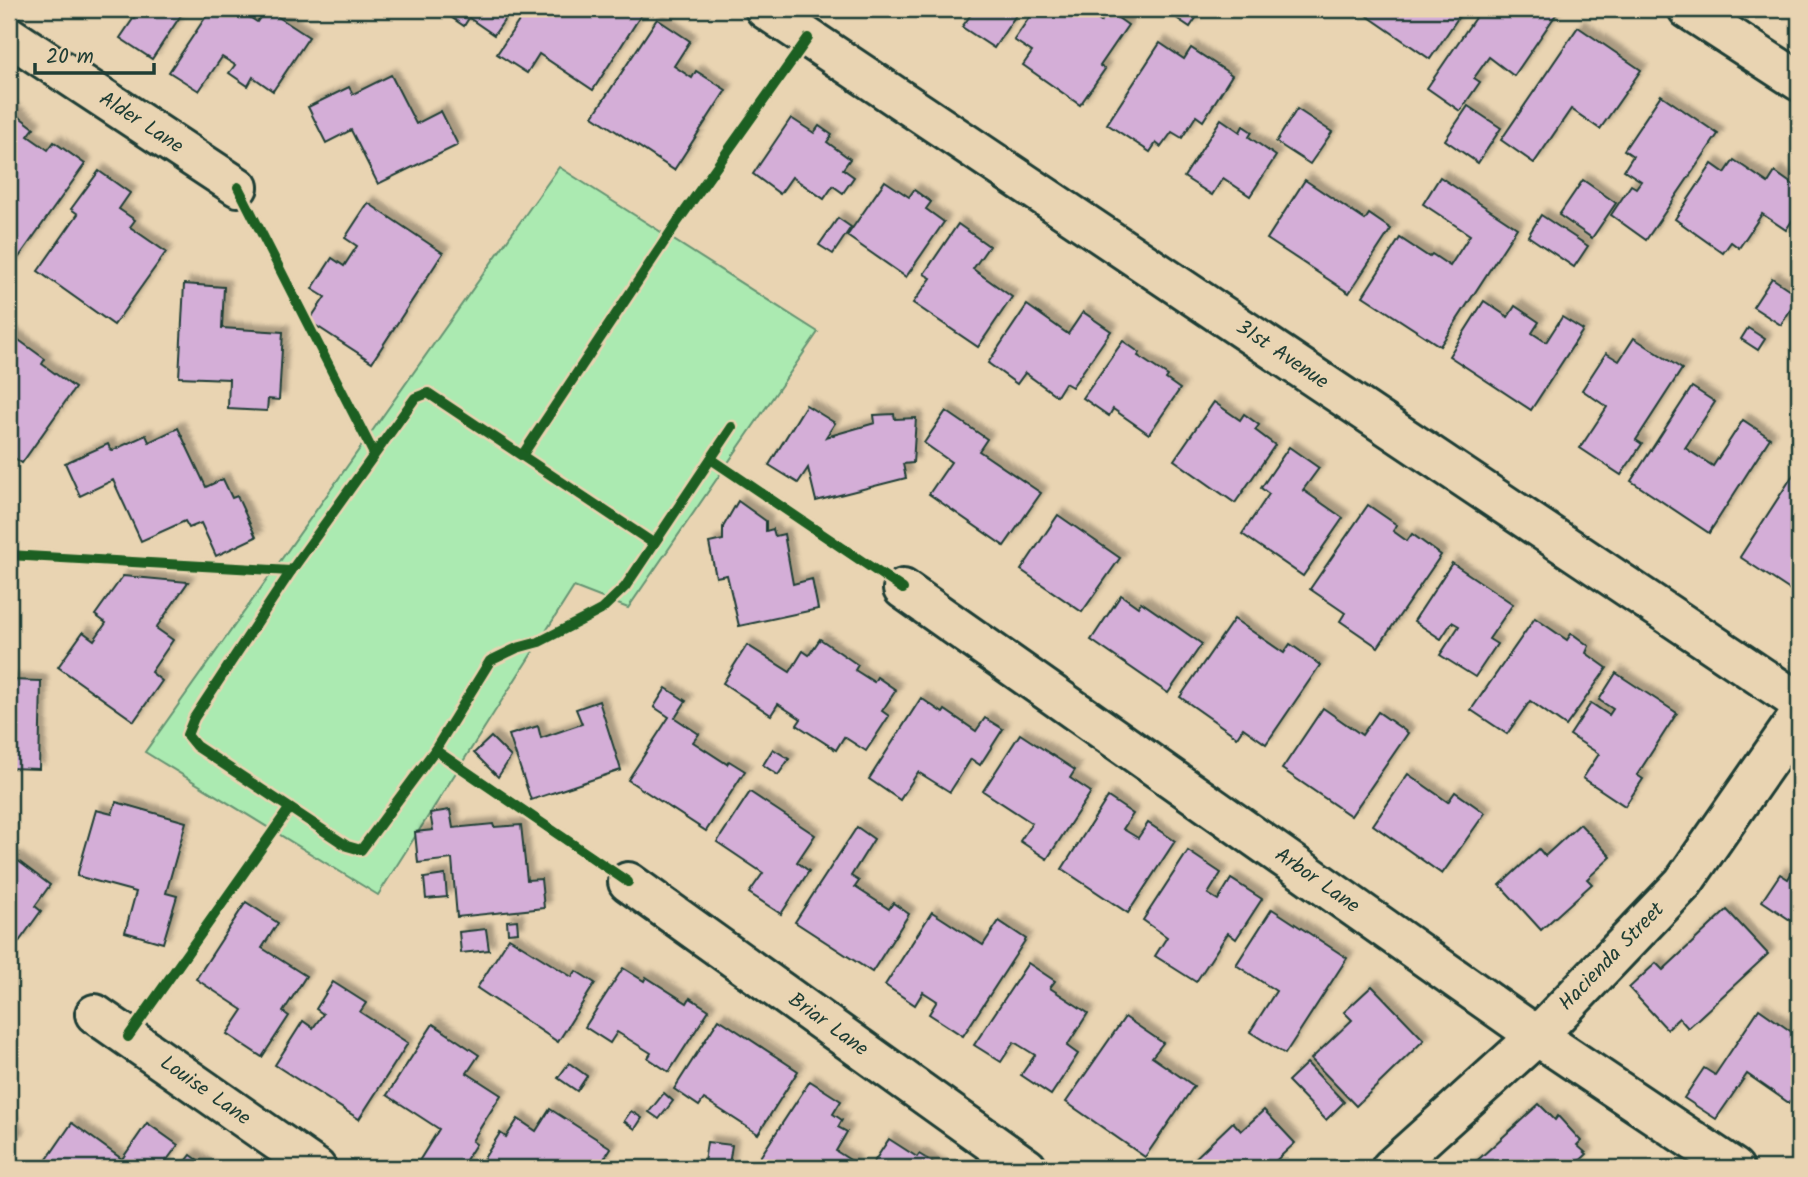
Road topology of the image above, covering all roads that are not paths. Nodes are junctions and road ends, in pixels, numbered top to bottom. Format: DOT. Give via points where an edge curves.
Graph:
graph roads {
  1 [pos="765,9"];
  2 [pos="1688,9"];
  3 [pos="9,36"];
  4 [pos="1799,81"];
  5 [pos="238,187"];
  6 [pos="903,589"];
  7 [pos="1799,702"];
  8 [pos="1799,716"];
  9 [pos="628,882"];
  10 [pos="94,1014"];
  11 [pos="1537,1036"];
  12 [pos="316,1168"];
  13 [pos="1027,1168"];
  14 [pos="1391,1168"];
  15 [pos="1734,1168"];
  1 -- 7 [label="street, 31st Avenue"];
  2 -- 4 [label="street"];
  3 -- 5 [label="street, Alder Lane"];
  6 -- 11 [label="street, Arbor Lane"];
  8 -- 11 [label="street, Hacienda Street" via="1683,883"];
  9 -- 13 [label="street, Briar Lane"];
  10 -- 12 [label="street, Louise Lane"];
  11 -- 14 [label="street, Hacienda Street"];
  11 -- 15 [label="street, Arbor Lane"];
}
